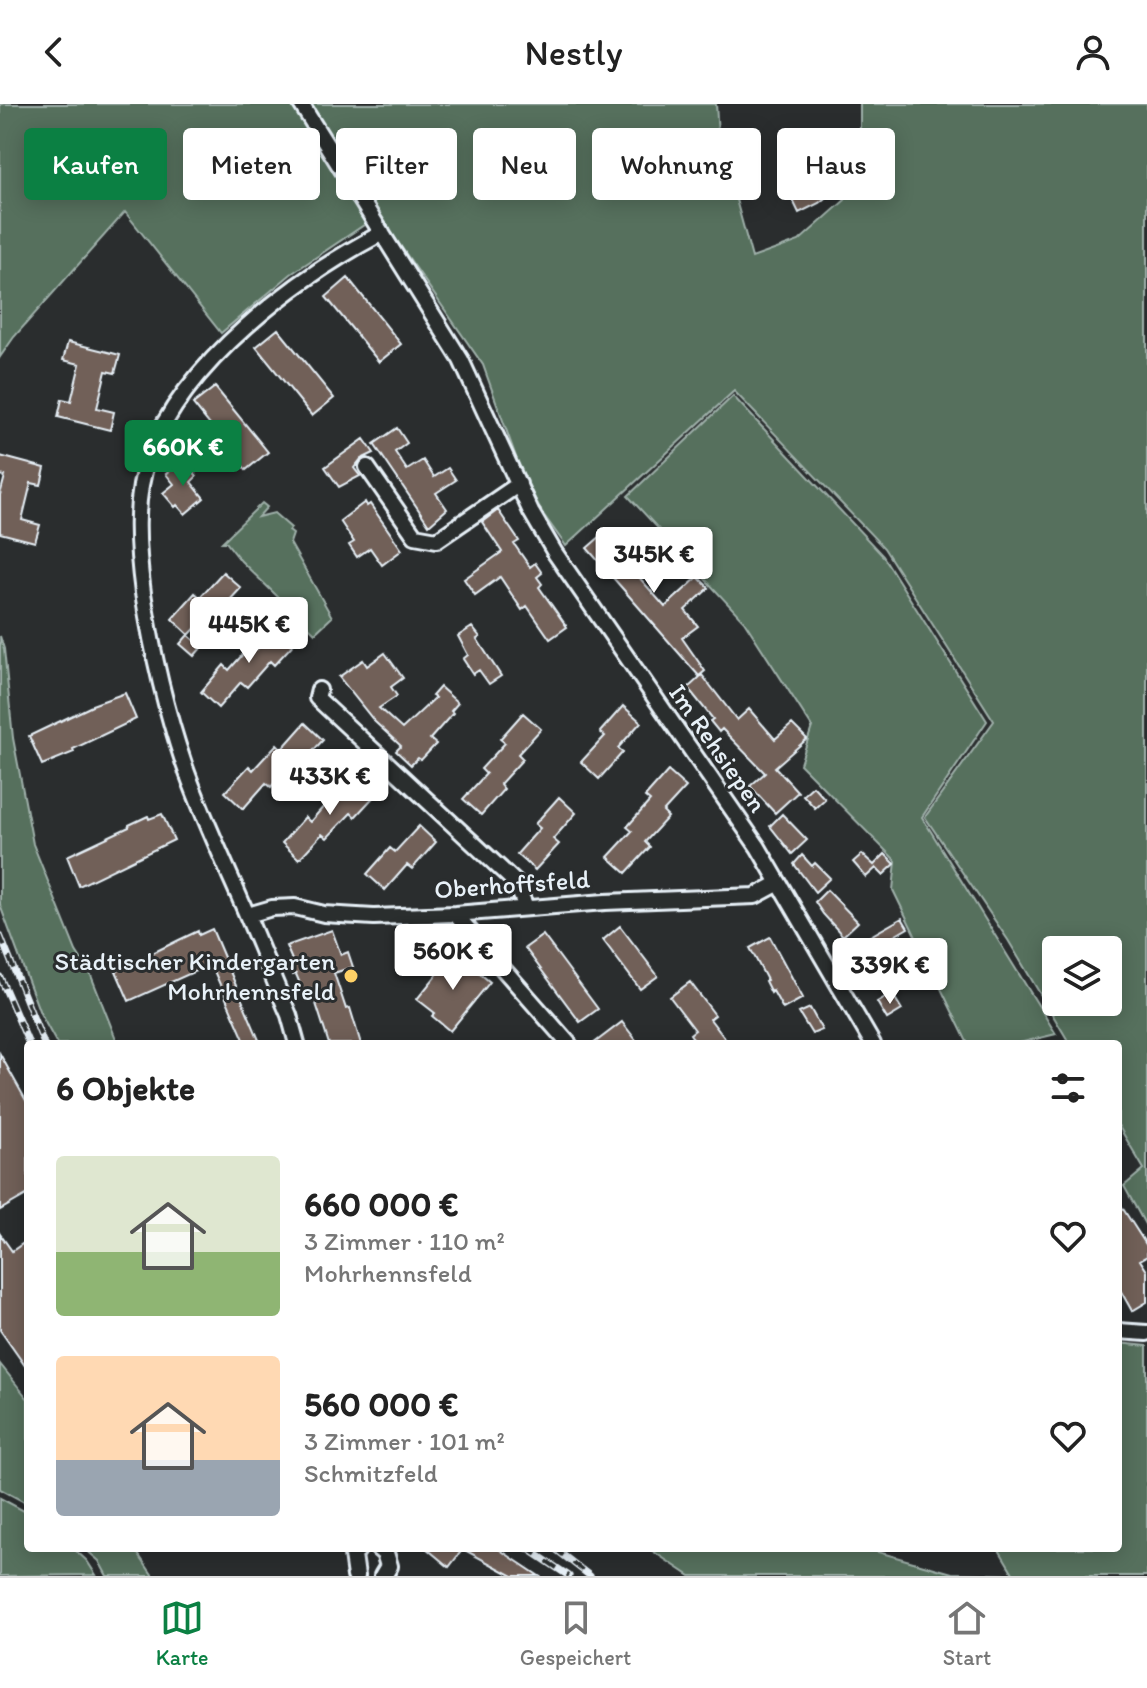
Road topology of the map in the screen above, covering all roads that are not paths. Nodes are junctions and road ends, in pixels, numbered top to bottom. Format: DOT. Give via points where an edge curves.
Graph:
graph roads {
  1 [pos="301,104"];
  2 [pos="382,233"];
  3 [pos="367,467"];
  4 [pos="519,484"];
  5 [pos="319,690"];
  6 [pos="779,883"];
  7 [pos="526,907"];
  8 [pos="455,914"];
  9 [pos="248,915"];
  10 [pos="296,1040"];
  11 [pos="565,1040"];
  12 [pos="871,1040"];
  13 [pos="1122,1331"];
  14 [pos="1147,1333"];
  15 [pos="355,1552"];
  16 [pos="384,1552"];
  17 [pos="356,1576"];
  18 [pos="383,1576"];
  1 -- 2 [label="street, Im Rehsiepen"];
  2 -- 4 [label="street, Im Rehsiepen" via="461,360"];
  2 -- 9 [label="street" via="309,277 203,368 167,416 140,491 141,575 169,713 189,778"];
  3 -- 4 [label="street" via="415,536 437,540"];
  4 -- 6 [label="street, Im Rehsiepen" via="555,553"];
  5 -- 7 [label="street" via="317,698 515,882"];
  6 -- 7 [label="street, Oberhoffsfeld" via="755,896"];
  6 -- 12 [label="street, Im Rehsiepen"];
  7 -- 8 [label="street, Oberhoffsfeld"];
  8 -- 9 [label="street, Oberhoffsfeld" via="374,917 295,907"];
  8 -- 11 [label="street"];
  9 -- 10 [label="street"];
  13 -- 14 [label="street"];
  15 -- 17 [label="street"];
  16 -- 18 [label="street" via="389,1566"];
}
